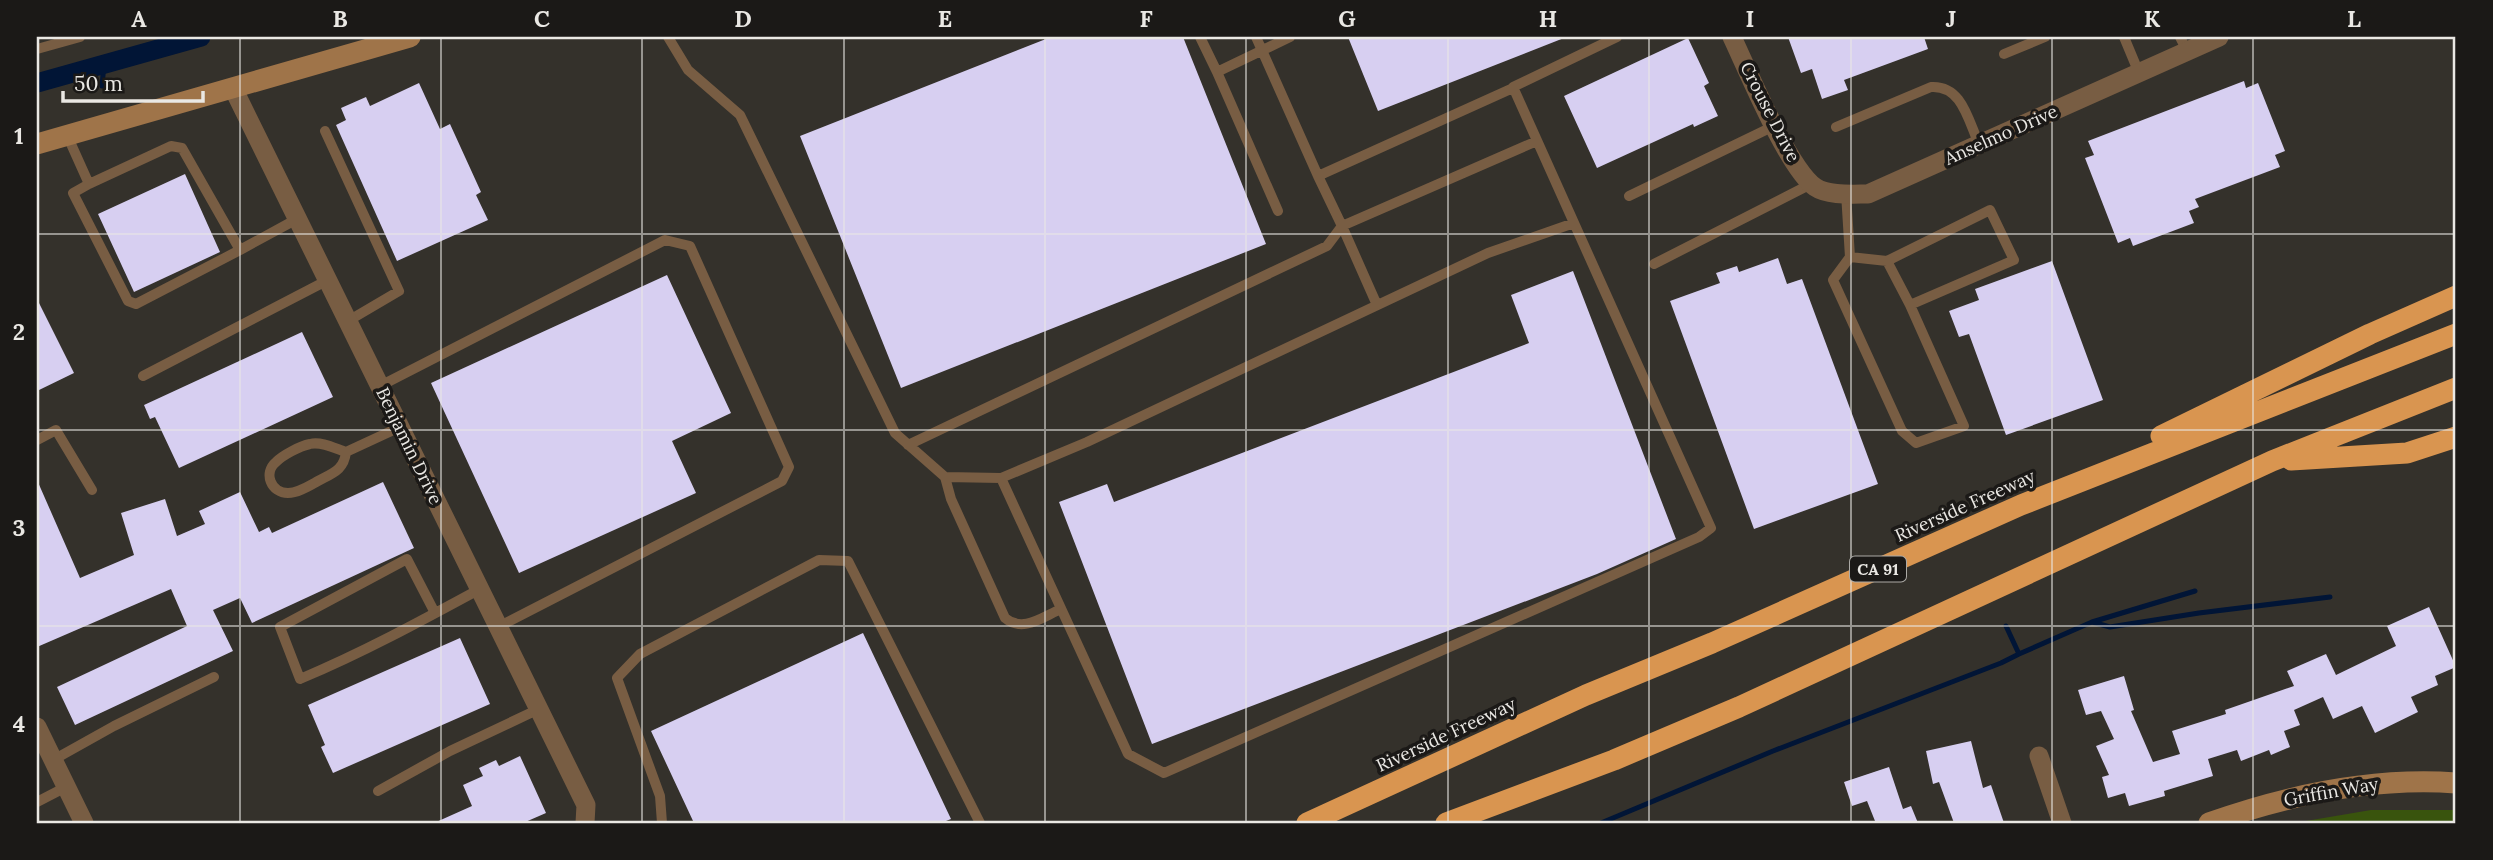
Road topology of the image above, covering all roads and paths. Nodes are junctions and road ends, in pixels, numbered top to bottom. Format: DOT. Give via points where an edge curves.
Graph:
graph roads {
  1 [pos="80,37"];
  2 [pos="410,37"];
  3 [pos="668,37"];
  4 [pos="1200,37"];
  5 [pos="1256,37"];
  6 [pos="1290,37"];
  7 [pos="1618,37"];
  8 [pos="1732,37"];
  9 [pos="2045,37"];
  10 [pos="2124,37"];
  11 [pos="2219,37"];
  12 [pos="2184,44"];
  13 [pos="37,49"];
  14 [pos="1261,49"];
  15 [pos="2004,54"];
  16 [pos="1217,72"];
  17 [pos="2138,73"];
  18 [pos="233,88"];
  19 [pos="1513,88"];
  20 [pos="1775,126"];
  21 [pos="1836,127"];
  22 [pos="325,131"];
  23 [pos="67,135"];
  24 [pos="1537,141"];
  25 [pos="37,144"];
  26 [pos="1979,144"];
  27 [pos="1318,176"];
  28 [pos="89,184"];
  29 [pos="1811,184"];
  30 [pos="1846,193"];
  31 [pos="1629,196"];
  32 [pos="1278,211"];
  33 [pos="297,219"];
  34 [pos="1574,223"];
  35 [pos="1342,226"];
  36 [pos="240,250"];
  37 [pos="1850,257"];
  38 [pos="1887,261"];
  39 [pos="1654,264"];
  40 [pos="328,280"];
  41 [pos="2456,296"];
  42 [pos="1377,305"];
  43 [pos="1910,305"];
  44 [pos="348,321"];
  45 [pos="2456,334"];
  46 [pos="143,376"];
  47 [pos="380,386"];
  48 [pos="2456,388"];
  49 [pos="400,427"];
  50 [pos="2456,437"];
  51 [pos="37,440"];
  52 [pos="908,445"];
  53 [pos="346,453"];
  54 [pos="2272,461"];
  55 [pos="945,477"];
  56 [pos="1001,478"];
  57 [pos="93,490"];
  58 [pos="2021,505"];
  59 [pos="480,589"];
  60 [pos="1061,609"];
  61 [pos="435,613"];
  62 [pos="498,627"];
  63 [pos="214,677"];
  64 [pos="539,709"];
  65 [pos="37,727"];
  66 [pos="2039,756"];
  67 [pos="53,760"];
  68 [pos="2456,783"];
  69 [pos="66,787"];
  70 [pos="378,791"];
  71 [pos="37,803"];
  72 [pos="585,814"];
  73 [pos="2256,815"];
  74 [pos="84,823"];
  75 [pos="662,823"];
  76 [pos="980,823"];
  77 [pos="1307,823"];
  78 [pos="1446,823"];
  79 [pos="2062,823"];
  80 [pos="2209,823"];
  1 -- 13 [label="lane"];
  2 -- 18 [label="street"];
  3 -- 52 [label="lane" via="688,70 740,115 895,433"];
  4 -- 16 [label="lane"];
  5 -- 14 [label="lane"];
  6 -- 14 [label="lane"];
  7 -- 19 [label="lane"];
  8 -- 20 [label="street, Crouse Drive"];
  9 -- 15 [label="lane"];
  10 -- 17 [label="lane"];
  11 -- 12 [label="street, Anselmo Drive"];
  12 -- 17 [label="street, Anselmo Drive"];
  14 -- 16 [label="lane"];
  14 -- 27 [label="lane"];
  16 -- 32 [label="lane"];
  17 -- 26 [label="street, Anselmo Drive"];
  18 -- 23 [label="street"];
  18 -- 33 [label="street, Benjamin Drive"];
  19 -- 24 [label="lane"];
  19 -- 27 [label="lane"];
  20 -- 29 [label="street, Crouse Drive"];
  20 -- 31 [label="lane"];
  21 -- 26 [label="lane" via="1942,86 1958,97"];
  22 -- 44 [label="lane" via="399,291"];
  23 -- 25 [label="street"];
  23 -- 28 [label="lane"];
  24 -- 34 [label="lane"];
  24 -- 35 [label="lane"];
  26 -- 30 [label="street, Anselmo Drive" via="1868,194"];
  27 -- 35 [label="lane"];
  28 -- 36 [label="lane" via="171,146 182,148"];
  28 -- 36 [label="lane" via="74,193 128,301 136,304"];
  29 -- 30 [label="street, Anselmo Drive"];
  29 -- 39 [label="lane"];
  30 -- 37 [label="lane"];
  33 -- 36 [label="lane"];
  33 -- 40 [label="street, Benjamin Drive"];
  34 -- 42 [label="lane" via="1488,253"];
  34 -- 60 [label="lane" via="1711,528 1164,774 1128,754"];
  35 -- 42 [label="lane"];
  35 -- 52 [label="lane" via="1327,246"];
  37 -- 38 [label="lane"];
  37 -- 43 [label="lane" via="1833,280 1902,431 1916,443 1964,426"];
  38 -- 43 [label="lane"];
  38 -- 43 [label="lane" via="1990,210 2014,260"];
  40 -- 44 [label="street, Benjamin Drive"];
  40 -- 46 [label="lane"];
  41 -- 58 [label="highway"];
  42 -- 56 [label="lane"];
  44 -- 47 [label="street, Benjamin Drive"];
  45 -- 58 [label="highway, Riverside Freeway / CA 91"];
  47 -- 49 [label="street, Benjamin Drive"];
  47 -- 62 [label="lane" via="665,240 690,246 789,467 782,481"];
  48 -- 54 [label="highway"];
  49 -- 53 [label="lane"];
  49 -- 59 [label="street, Benjamin Drive"];
  50 -- 54 [label="highway" via="2407,453"];
  51 -- 57 [label="lane" via="56,430"];
  52 -- 55 [label="lane"];
  53 -- 53 [label="lane" via="325,444 310,444 276,461 269,476 272,485 279,492 297,492 339,470"];
  54 -- 78 [label="highway" via="1739,707"];
  55 -- 56 [label="lane"];
  55 -- 60 [label="lane" via="1005,618 1023,626"];
  56 -- 60 [label="lane"];
  58 -- 77 [label="highway, Riverside Freeway / CA 91"];
  59 -- 61 [label="lane"];
  59 -- 62 [label="street, Benjamin Drive"];
  61 -- 61 [label="lane" via="300,679 280,627 407,559"];
  62 -- 64 [label="street, Benjamin Drive"];
  63 -- 67 [label="lane"];
  64 -- 70 [label="lane"];
  64 -- 72 [label="street, Benjamin Drive"];
  65 -- 67 [label="street"];
  66 -- 79 [label="street"];
  67 -- 69 [label="street"];
  68 -- 73 [label="street, Griffin Way" via="2416,780 2360,785"];
  69 -- 71 [label="lane"];
  69 -- 74 [label="street"];
  73 -- 80 [label="street, Griffin Way"];
  75 -- 76 [label="lane" via="660,796 617,678 640,654 819,560 848,561"];
}
